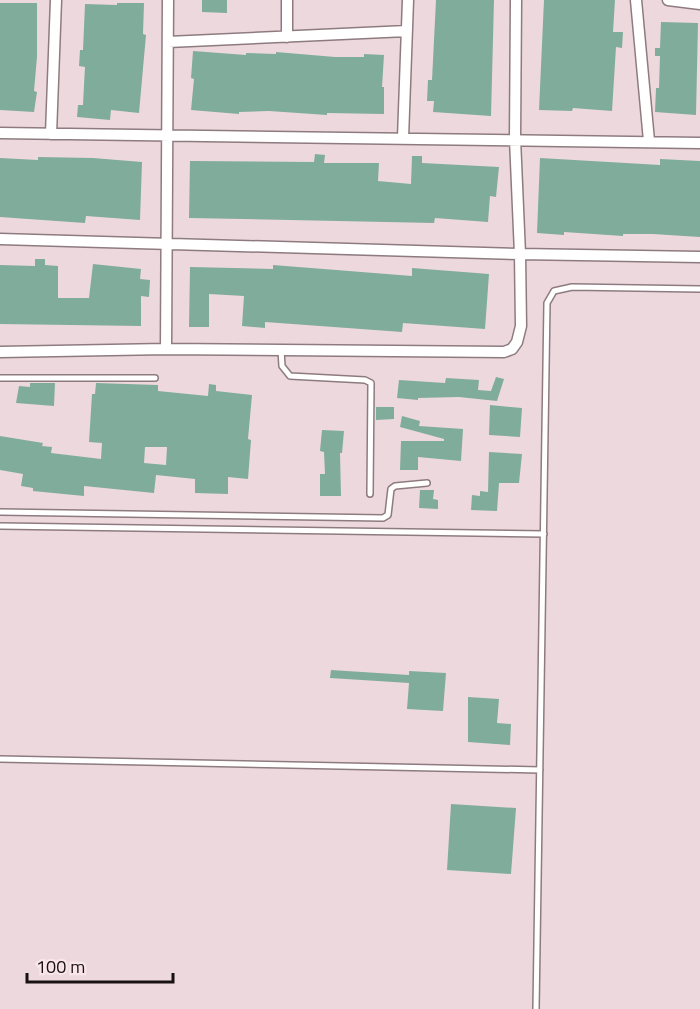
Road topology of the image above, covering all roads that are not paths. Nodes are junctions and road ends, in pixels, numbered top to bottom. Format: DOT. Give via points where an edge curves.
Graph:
graph roads {
  1 [pos="56,0"];
  2 [pos="168,0"];
  3 [pos="287,0"];
  4 [pos="408,0"];
  5 [pos="516,0"];
  6 [pos="636,0"];
  7 [pos="668,0"];
  8 [pos="700,4"];
  9 [pos="407,31"];
  10 [pos="287,37"];
  11 [pos="168,42"];
  12 [pos="0,133"];
  13 [pos="51,134"];
  14 [pos="167,136"];
  15 [pos="403,138"];
  16 [pos="515,139"];
  17 [pos="649,141"];
  18 [pos="700,142"];
  19 [pos="0,239"];
  20 [pos="167,245"];
  21 [pos="520,254"];
  22 [pos="700,257"];
  23 [pos="700,289"];
  24 [pos="166,350"];
  25 [pos="281,350"];
  26 [pos="0,352"];
  27 [pos="0,378"];
  28 [pos="155,378"];
  29 [pos="427,483"];
  30 [pos="370,494"];
  31 [pos="0,512"];
  32 [pos="0,526"];
  33 [pos="544,534"];
  34 [pos="0,759"];
  35 [pos="540,770"];
  36 [pos="537,1009"];
  1 -- 13 [label="street"];
  2 -- 11 [label="street"];
  3 -- 10 [label="street"];
  4 -- 9 [label="street"];
  5 -- 16 [label="street"];
  6 -- 17 [label="street"];
  7 -- 8 [label="street"];
  9 -- 10 [label="street"];
  9 -- 15 [label="street"];
  10 -- 11 [label="street"];
  11 -- 14 [label="street"];
  12 -- 13 [label="street"];
  13 -- 14 [label="street"];
  14 -- 15 [label="street"];
  14 -- 20 [label="street"];
  15 -- 16 [label="street"];
  16 -- 17 [label="street"];
  16 -- 21 [label="street"];
  17 -- 18 [label="street"];
  19 -- 20 [label="street"];
  20 -- 21 [label="street"];
  20 -- 24 [label="street"];
  21 -- 22 [label="street"];
  21 -- 25 [label="street" via="521,326 512,349"];
  23 -- 33 [label="lane" via="572,287 554,291 550,297"];
  24 -- 25 [label="street"];
  24 -- 26 [label="street"];
  25 -- 30 [label="lane" via="282,366 290,376 371,383"];
  27 -- 28 [label="lane"];
  29 -- 31 [label="lane" via="391,489 388,515 383,518"];
  32 -- 33 [label="lane"];
  33 -- 35 [label="lane"];
  34 -- 35 [label="lane"];
  35 -- 36 [label="lane"];
}
